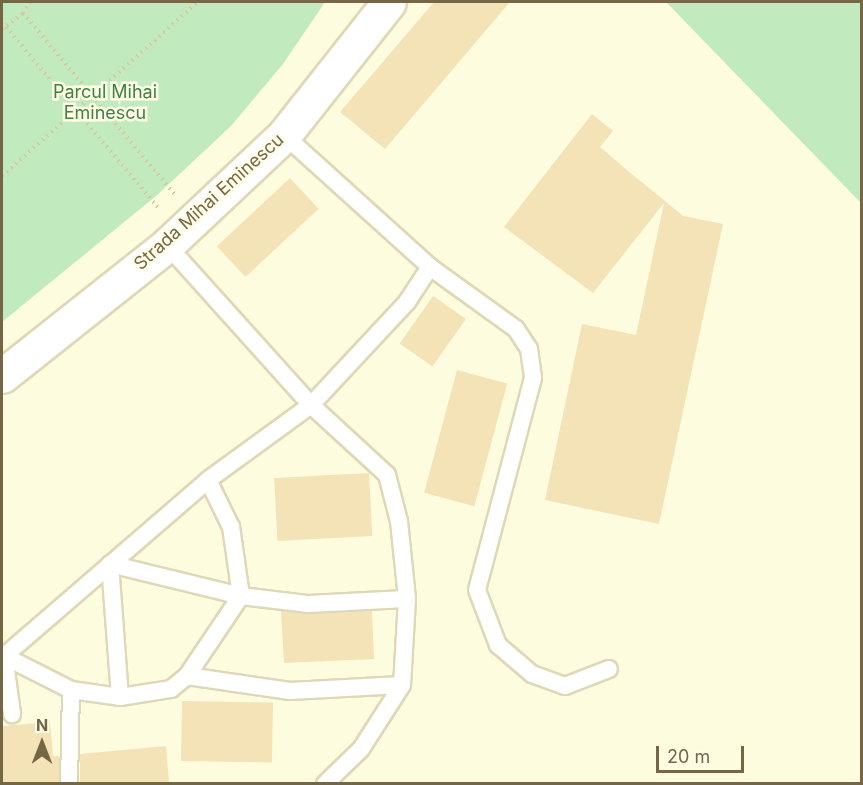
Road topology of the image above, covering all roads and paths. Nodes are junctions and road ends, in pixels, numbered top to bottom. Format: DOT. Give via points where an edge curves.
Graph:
graph roads {
  1 [pos="30,2"];
  2 [pos="198,2"];
  3 [pos="389,2"];
  4 [pos="23,13"];
  5 [pos="4,28"];
  6 [pos="284,135"];
  7 [pos="2,176"];
  8 [pos="181,232"];
  9 [pos="430,267"];
  10 [pos="2,376"];
  11 [pos="311,405"];
  12 [pos="208,480"];
  13 [pos="110,564"];
  14 [pos="241,596"];
  15 [pos="407,599"];
  16 [pos="3,657"];
  17 [pos="609,669"];
  18 [pos="187,676"];
  19 [pos="402,685"];
  20 [pos="71,690"];
  21 [pos="120,697"];
  22 [pos="12,714"];
  23 [pos="69,783"];
  24 [pos="325,783"];
  1 -- 4 [label="path"];
  2 -- 7 [label="path"];
  3 -- 6 [label="main road, Strada Mihai Eminescu"];
  4 -- 5 [label="path"];
  4 -- 8 [label="path"];
  5 -- 8 [label="path"];
  6 -- 8 [label="main road, Strada Mihai Eminescu"];
  6 -- 9 [label="lane"];
  8 -- 10 [label="main road, Strada Mihai Eminescu"];
  8 -- 11 [label="lane"];
  9 -- 11 [label="lane" via="407,302"];
  9 -- 17 [label="lane" via="516,329 529,349 533,378 477,590 498,645 532,674 565,686"];
  11 -- 12 [label="lane"];
  11 -- 15 [label="lane" via="387,475 399,521"];
  12 -- 13 [label="lane"];
  12 -- 14 [label="lane" via="231,527"];
  13 -- 14 [label="lane"];
  13 -- 16 [label="lane"];
  13 -- 21 [label="lane"];
  14 -- 15 [label="lane" via="307,604"];
  14 -- 18 [label="lane"];
  15 -- 19 [label="lane"];
  16 -- 20 [label="lane"];
  16 -- 22 [label="lane"];
  18 -- 19 [label="lane" via="290,691"];
  18 -- 21 [label="lane" via="171,689"];
  19 -- 24 [label="lane" via="361,749"];
  20 -- 21 [label="lane"];
  20 -- 23 [label="lane"];
}
